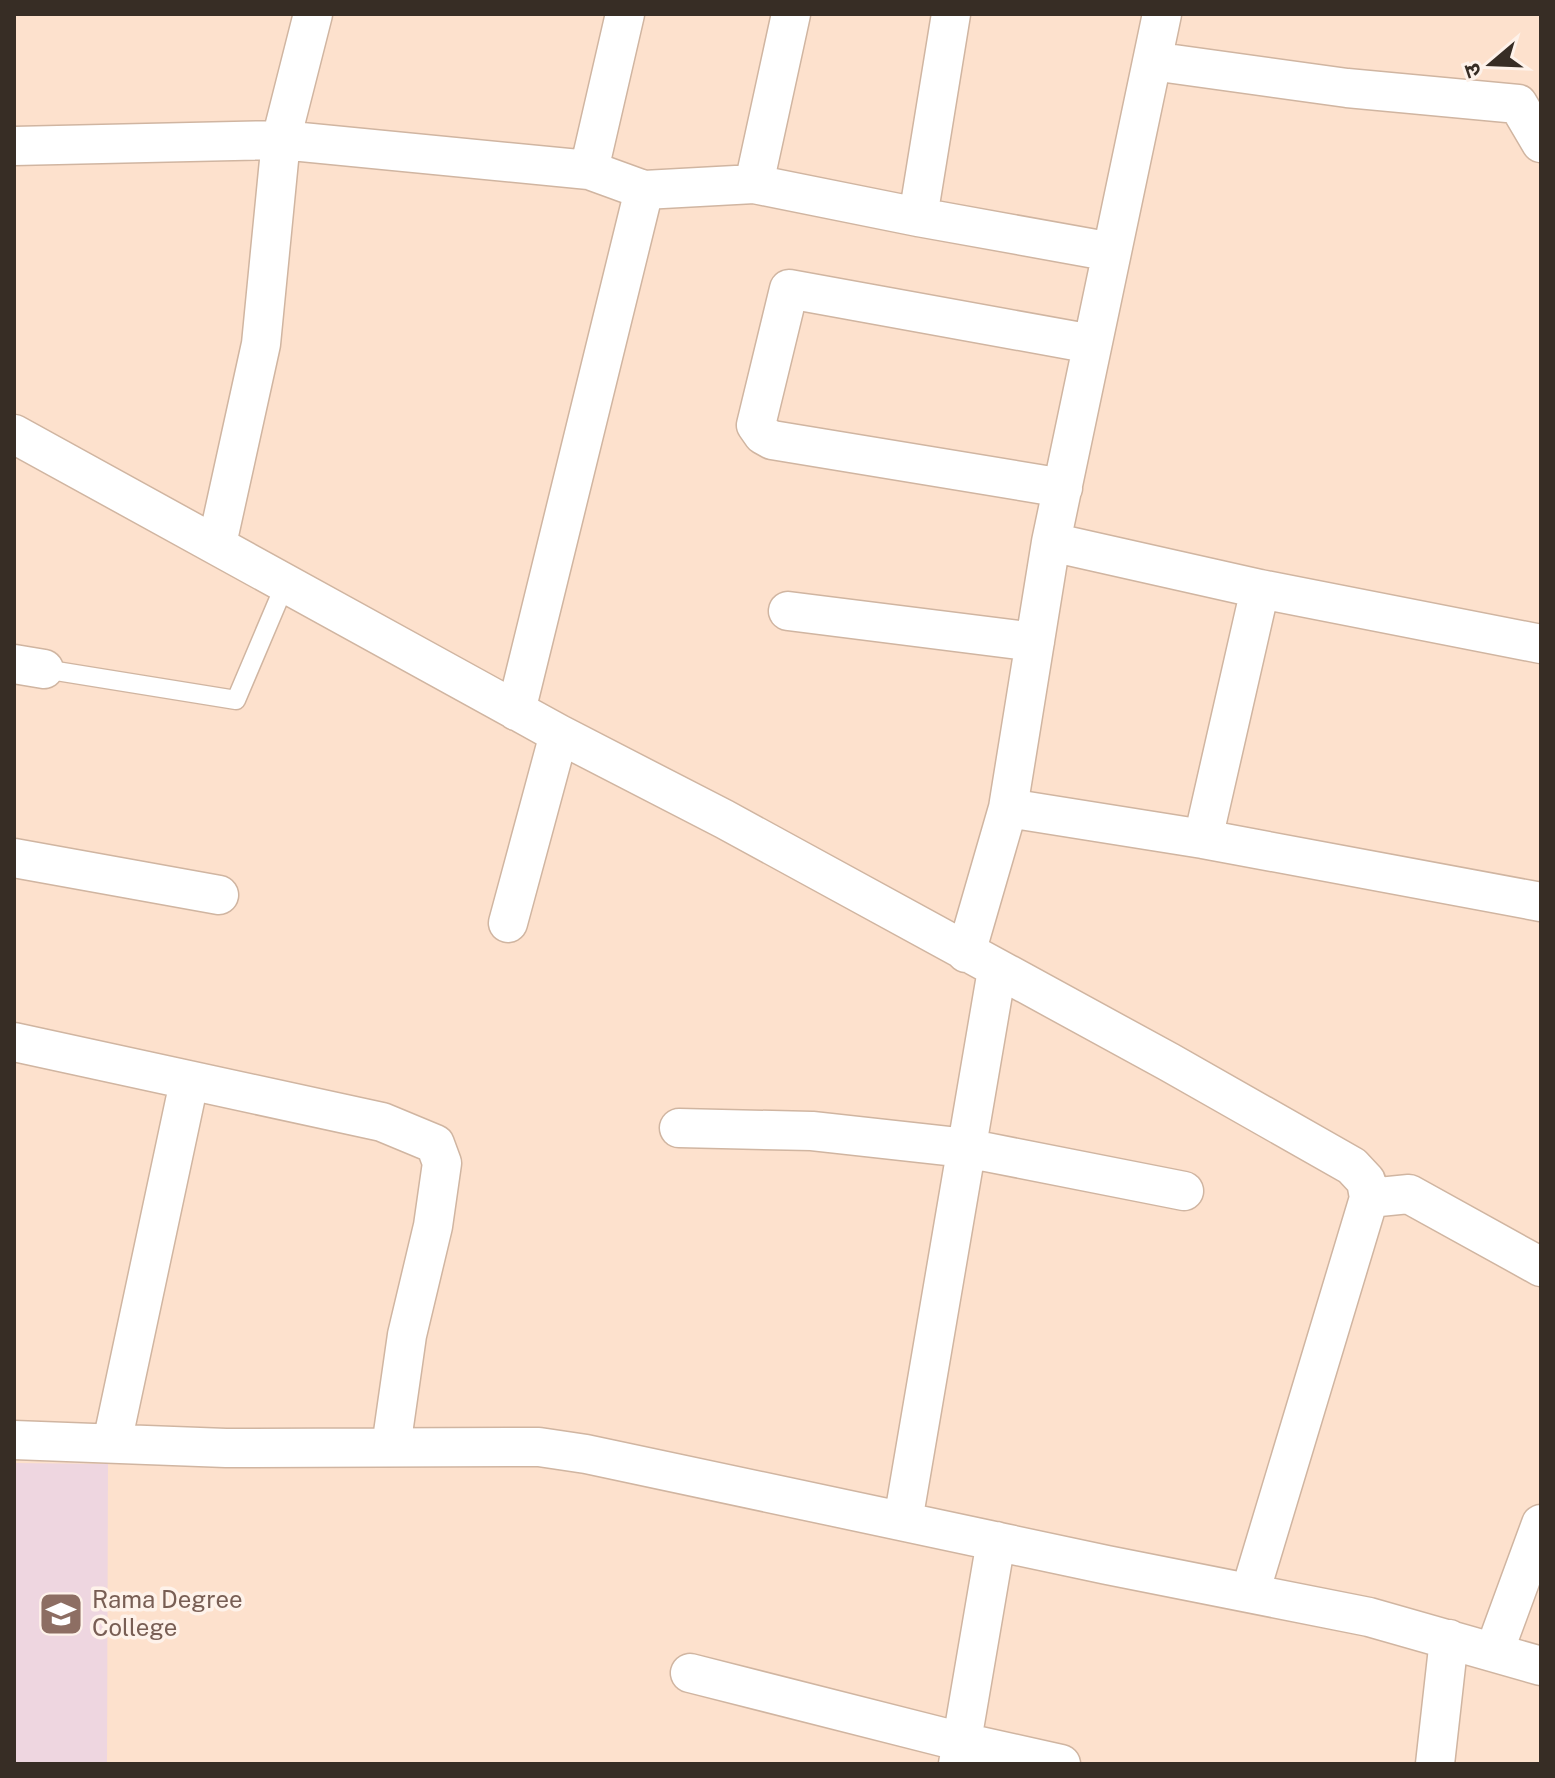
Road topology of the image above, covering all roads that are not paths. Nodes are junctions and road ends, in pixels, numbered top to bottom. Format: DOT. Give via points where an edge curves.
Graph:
graph roads {
  1 [pos="313,14"];
  2 [pos="625,14"];
  3 [pos="791,14"];
  4 [pos="951,14"];
  5 [pos="1162,14"];
  6 [pos="1152,61"];
  7 [pos="281,140"];
  8 [pos="1541,143"];
  9 [pos="14,146"];
  10 [pos="589,170"];
  11 [pos="754,184"];
  12 [pos="644,190"];
  13 [pos="918,217"];
  14 [pos="1112,252"];
  15 [pos="1092,344"];
  16 [pos="14,434"];
  17 [pos="1063,488"];
  18 [pos="1051,542"];
  19 [pos="217,544"];
  20 [pos="286,582"];
  21 [pos="1260,589"];
  22 [pos="788,611"];
  23 [pos="1035,642"];
  24 [pos="1541,644"];
  25 [pos="29,666"];
  26 [pos="516,711"];
  27 [pos="559,734"];
  28 [pos="1008,808"];
  29 [pos="1203,839"];
  30 [pos="14,858"];
  31 [pos="219,895"];
  32 [pos="1541,902"];
  33 [pos="508,923"];
  34 [pos="981,961"];
  35 [pos="14,1042"];
  36 [pos="189,1082"];
  37 [pos="679,1128"];
  38 [pos="966,1148"];
  39 [pos="1184,1191"];
  40 [pos="1369,1198"];
  41 [pos="1541,1267"];
  42 [pos="14,1440"];
  43 [pos="112,1443"];
  44 [pos="391,1447"];
  45 [pos="903,1521"];
  46 [pos="1541,1524"];
  47 [pos="996,1541"];
  48 [pos="1250,1593"];
  49 [pos="1449,1639"];
  50 [pos="1494,1652"];
  51 [pos="1541,1666"];
  52 [pos="690,1673"];
  53 [pos="960,1753"];
  54 [pos="1061,1764"];
  55 [pos="1435,1764"];
  1 -- 7 [label="street"];
  2 -- 10 [label="street"];
  3 -- 11 [label="street"];
  4 -- 13 [label="street"];
  5 -- 6 [label="street"];
  6 -- 8 [label="street" via="1347,88 1518,104"];
  6 -- 14 [label="street"];
  7 -- 9 [label="street"];
  7 -- 10 [label="street"];
  7 -- 19 [label="street" via="261,344"];
  10 -- 12 [label="street"];
  11 -- 12 [label="street"];
  11 -- 13 [label="street"];
  12 -- 26 [label="street"];
  13 -- 14 [label="street"];
  14 -- 15 [label="street"];
  15 -- 17 [label="street"];
  15 -- 17 [label="street" via="789,289 756,425 772,440"];
  16 -- 19 [label="street"];
  17 -- 18 [label="street"];
  18 -- 21 [label="street"];
  18 -- 23 [label="street"];
  19 -- 20 [label="street"];
  20 -- 25 [label="lane" via="236,700"];
  20 -- 26 [label="street"];
  21 -- 24 [label="street"];
  21 -- 29 [label="street"];
  22 -- 23 [label="street"];
  23 -- 28 [label="street"];
  26 -- 27 [label="street"];
  27 -- 33 [label="street"];
  27 -- 34 [label="street"];
  28 -- 29 [label="street"];
  28 -- 34 [label="street"];
  29 -- 32 [label="street"];
  30 -- 31 [label="street"];
  34 -- 38 [label="street"];
  34 -- 40 [label="street" via="1352,1166 1366,1181"];
  35 -- 36 [label="street"];
  36 -- 43 [label="street"];
  36 -- 44 [label="street" via="382,1122 435,1144 442,1163 433,1226 407,1335"];
  37 -- 38 [label="street" via="812,1131"];
  38 -- 39 [label="street"];
  38 -- 45 [label="street"];
  40 -- 41 [label="street" via="1409,1194"];
  40 -- 48 [label="street"];
  42 -- 43 [label="street"];
  43 -- 44 [label="street"];
  44 -- 45 [label="street" via="539,1447"];
  45 -- 47 [label="street"];
  46 -- 50 [label="street"];
  47 -- 48 [label="street"];
  47 -- 53 [label="street"];
  48 -- 49 [label="street"];
  49 -- 50 [label="street"];
  49 -- 55 [label="street"];
  50 -- 51 [label="street"];
  52 -- 53 [label="street"];
  53 -- 54 [label="street"];
}
